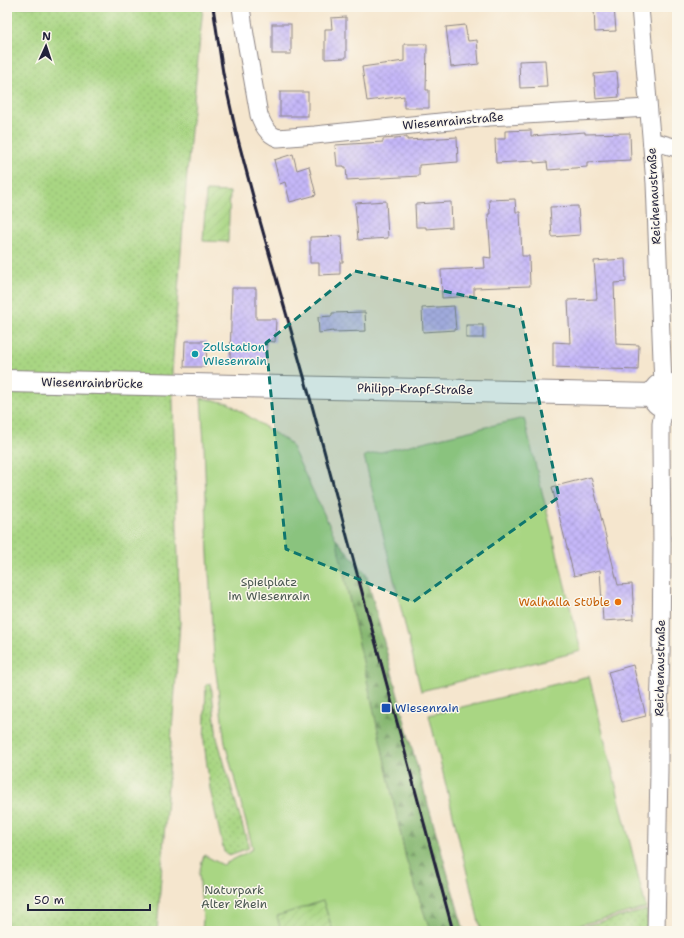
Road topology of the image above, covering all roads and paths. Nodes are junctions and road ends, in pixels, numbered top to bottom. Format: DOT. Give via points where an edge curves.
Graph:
graph roads {
  1 [pos="241,7"];
  2 [pos="640,7"];
  3 [pos="648,108"];
  4 [pos="652,144"];
  5 [pos="677,148"];
  6 [pos="7,381"];
  7 [pos="176,385"];
  8 [pos="667,395"];
  9 [pos="656,931"];
  1 -- 3 [label="street, Wiesenrainstraße" via="259,115 267,131 278,138 489,117"];
  2 -- 3 [label="street, Reichenaustraße"];
  3 -- 4 [label="street, Reichenaustraße"];
  4 -- 5 [label="street" via="666,144"];
  4 -- 8 [label="street, Reichenaustraße"];
  6 -- 7 [label="street, Wiesenrainbrücke"];
  7 -- 8 [label="street, Philipp-Krapf-Straße"];
  8 -- 9 [label="street, Reichenaustraße" via="661,424 661,652"];
}
